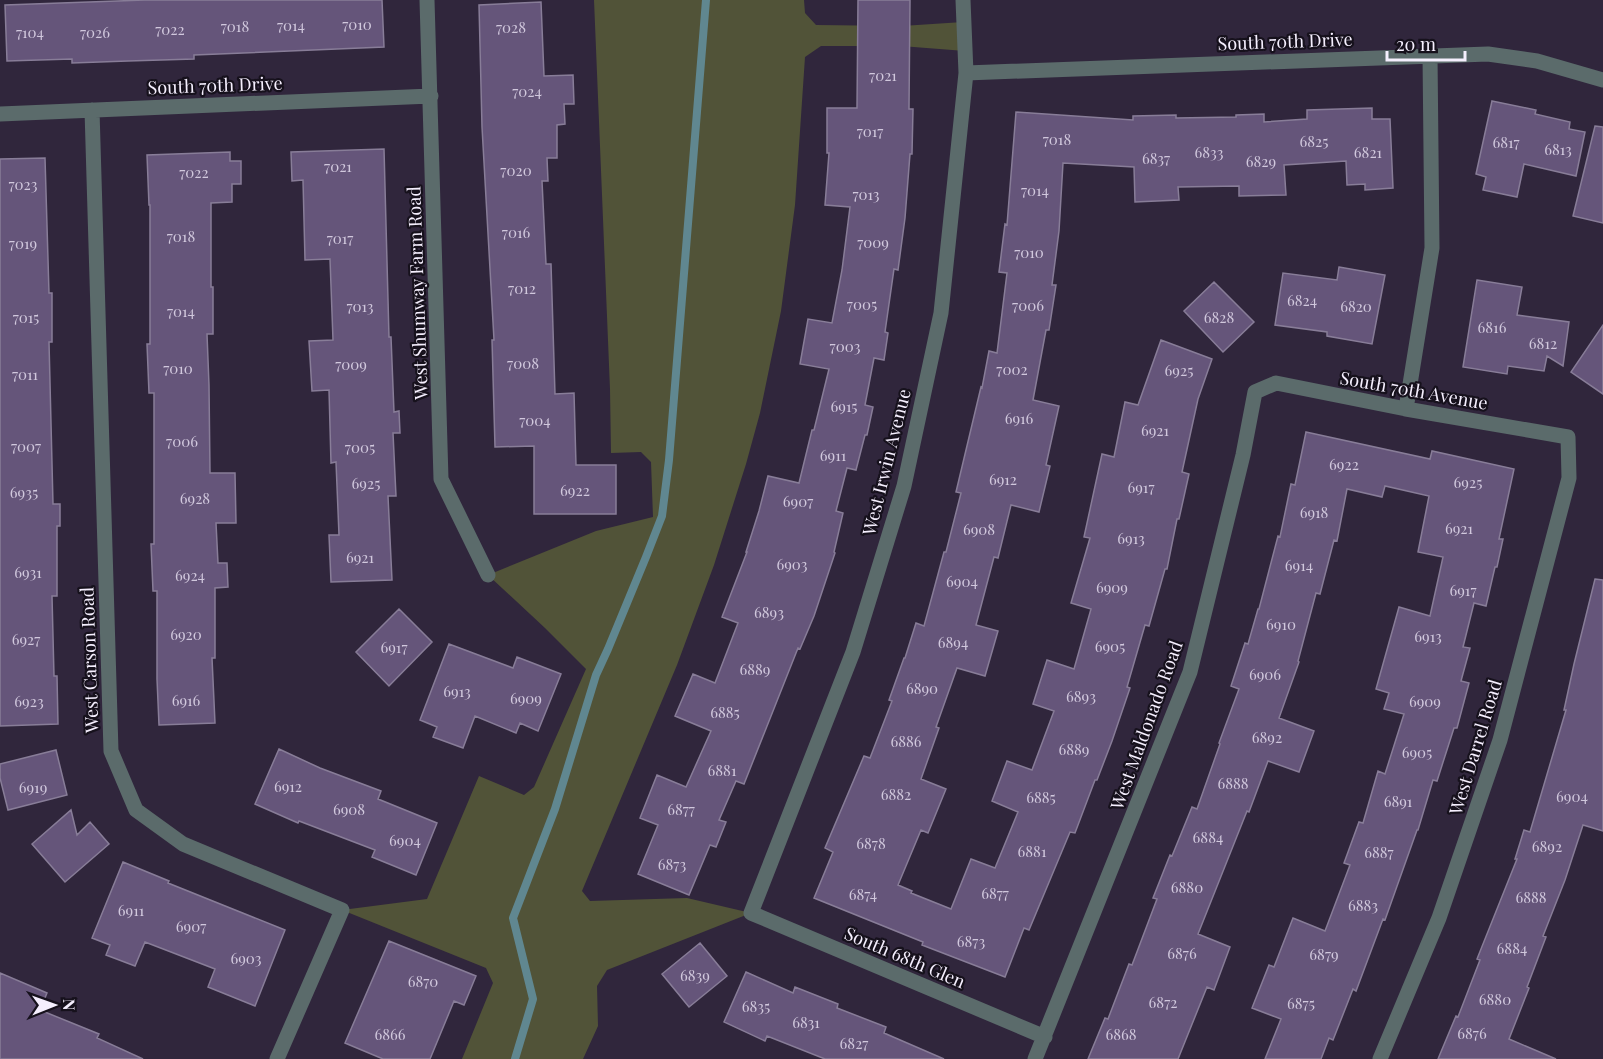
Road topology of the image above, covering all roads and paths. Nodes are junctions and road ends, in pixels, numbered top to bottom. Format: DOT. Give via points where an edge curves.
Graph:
graph roads {
  1 [pos="428,0"];
  2 [pos="963,0"];
  3 [pos="1430,55"];
  4 [pos="966,73"];
  5 [pos="1603,80"];
  6 [pos="431,96"];
  7 [pos="92,110"];
  8 [pos="0,114"];
  9 [pos="1255,392"];
  10 [pos="1406,409"];
  11 [pos="1568,437"];
  12 [pos="488,575"];
  13 [pos="751,912"];
  14 [pos="1045,1037"];
  15 [pos="277,1059"];
  16 [pos="1035,1059"];
  17 [pos="1380,1059"];
  1 -- 6 [label="street, West Shumway Farm Road"];
  2 -- 4 [label="street, West Irwin Avenue"];
  3 -- 4 [label="street, South 70th Drive"];
  3 -- 5 [label="street, South 70th Drive" via="1488,54 1537,61"];
  3 -- 10 [label="street" via="1432,248"];
  4 -- 13 [label="street, West Irwin Avenue" via="941,313 904,486 853,652"];
  6 -- 7 [label="street, South 70th Drive"];
  6 -- 12 [label="street, West Shumway Farm Road" via="441,479"];
  7 -- 8 [label="street, South 70th Drive"];
  7 -- 15 [label="street, West Carson Road" via="111,751 136,810 183,844 342,910"];
  9 -- 10 [label="street, South 70th Avenue" via="1276,383"];
  9 -- 14 [label="street, West Maldonado Road" via="1190,672"];
  10 -- 11 [label="street, South 70th Avenue"];
  11 -- 17 [label="street, West Darrel Road" via="1569,478 1500,740 1439,918"];
  13 -- 14 [label="street, South 68th Glen"];
  14 -- 16 [label="street, West Maldonado Road"];
}
